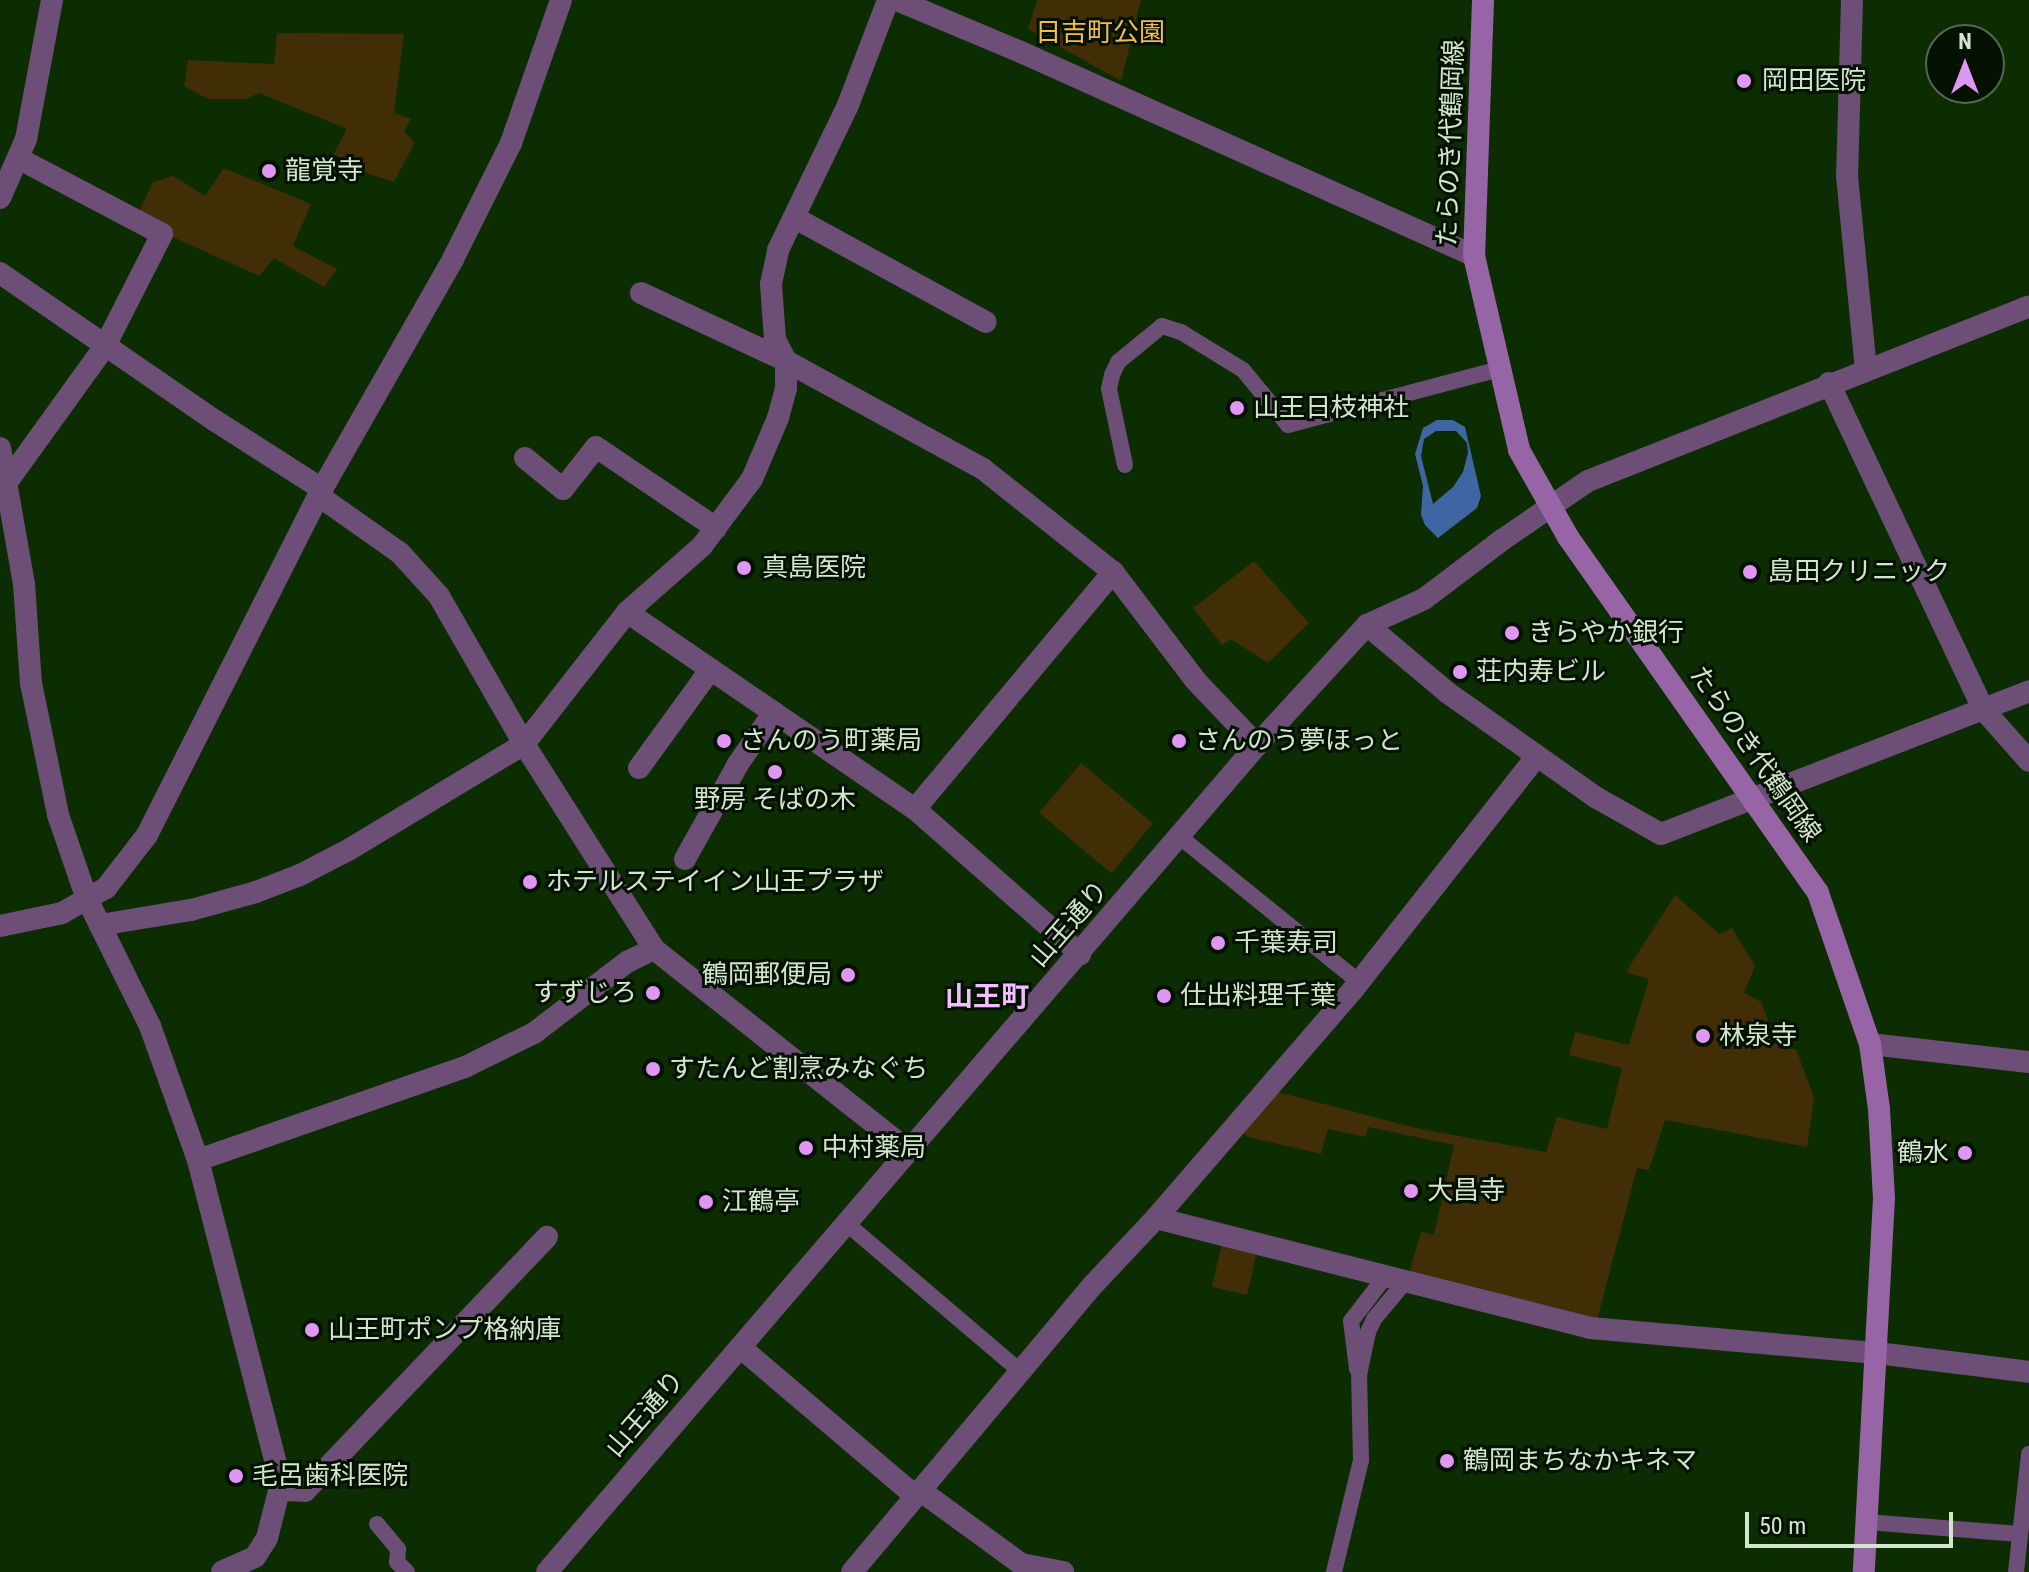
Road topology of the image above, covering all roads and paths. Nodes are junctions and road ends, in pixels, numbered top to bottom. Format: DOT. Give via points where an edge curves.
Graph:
graph roads {
  1 [pos="52,0"];
  2 [pos="561,0"];
  3 [pos="888,0"];
  4 [pos="897,0"];
  5 [pos="1483,0"];
  6 [pos="1852,0"];
  7 [pos="18,158"];
  8 [pos="0,198"];
  9 [pos="795,218"];
  10 [pos="1474,256"];
  11 [pos="0,273"];
  12 [pos="641,293"];
  13 [pos="2029,306"];
  14 [pos="986,322"];
  15 [pos="105,346"];
  16 [pos="786,361"];
  17 [pos="1500,369"];
  18 [pos="1866,369"];
  19 [pos="1829,383"];
  20 [pos="0,448"];
  21 [pos="525,458"];
  22 [pos="1125,465"];
  23 [pos="7,482"];
  24 [pos="320,493"];
  25 [pos="1549,507"];
  26 [pos="716,528"];
  27 [pos="1113,572"];
  28 [pos="627,612"];
  29 [pos="1367,625"];
  30 [pos="711,669"];
  31 [pos="2029,691"];
  32 [pos="1983,709"];
  33 [pos="774,712"];
  34 [pos="524,744"];
  35 [pos="1257,745"];
  36 [pos="1537,756"];
  37 [pos="2029,761"];
  38 [pos="639,768"];
  39 [pos="1754,800"];
  40 [pos="915,809"];
  41 [pos="1180,837"];
  42 [pos="685,859"];
  43 [pos="87,899"];
  44 [pos="100,925"];
  45 [pos="0,926"];
  46 [pos="654,949"];
  47 [pos="1080,954"];
  48 [pos="1359,982"];
  49 [pos="1870,1044"];
  50 [pos="2029,1062"];
  51 [pos="908,1150"];
  52 [pos="198,1160"];
  53 [pos="1156,1218"];
  54 [pos="846,1223"];
  55 [pos="547,1237"];
  56 [pos="1395,1280"];
  57 [pos="740,1347"];
  58 [pos="1877,1353"];
  59 [pos="1020,1371"];
  60 [pos="2029,1372"];
  61 [pos="2029,1454"];
  62 [pos="280,1490"];
  63 [pos="919,1494"];
  64 [pos="1867,1522"];
  65 [pos="377,1524"];
  66 [pos="2020,1534"];
  67 [pos="222,1572"];
  68 [pos="407,1572"];
  69 [pos="547,1572"];
  70 [pos="852,1572"];
  71 [pos="1063,1572"];
  72 [pos="1334,1572"];
  73 [pos="1864,1572"];
  74 [pos="2016,1572"];
  1 -- 7 [label="street" via="29,126"];
  2 -- 24 [label="street" via="511,143 453,259"];
  3 -- 9 [label="street" via="848,105"];
  4 -- 10 [label="street"];
  5 -- 10 [label="main road, たらのき代鶴岡線"];
  6 -- 18 [label="street" via="1847,176"];
  7 -- 8 [label="street"];
  7 -- 15 [label="street" via="162,234"];
  9 -- 14 [label="street"];
  9 -- 16 [label="street" via="778,250 771,284 775,339"];
  10 -- 17 [label="main road, たらのき代鶴岡線"];
  11 -- 15 [label="street"];
  12 -- 16 [label="street"];
  13 -- 18 [label="street, 山王通り"];
  15 -- 23 [label="street"];
  15 -- 24 [label="street"];
  16 -- 26 [label="street" via="786,388 757,467"];
  16 -- 27 [label="street" via="983,469"];
  17 -- 22 [label="lane" via="1288,425 1243,370 1162,326 1118,362 1112,375 1111,400"];
  17 -- 25 [label="main road, たらのき代鶴岡線" via="1519,450"];
  18 -- 19 [label="street, 山王通り"];
  19 -- 25 [label="street, 山王通り" via="1588,481"];
  19 -- 32 [label="street"];
  20 -- 23 [label="street"];
  21 -- 26 [label="street" via="563,489 596,447"];
  23 -- 43 [label="street" via="24,584 31,683 58,815"];
  24 -- 34 [label="street" via="400,553 439,596"];
  24 -- 43 [label="street" via="147,835 121,873"];
  25 -- 29 [label="street, 山王通り" via="1424,599"];
  25 -- 39 [label="main road, たらのき代鶴岡線"];
  26 -- 28 [label="street"];
  27 -- 35 [label="street" via="1196,681"];
  27 -- 40 [label="street"];
  28 -- 30 [label="street"];
  28 -- 34 [label="street"];
  29 -- 35 [label="street, 山王通り"];
  29 -- 36 [label="street" via="1448,693"];
  30 -- 33 [label="street"];
  30 -- 38 [label="street"];
  31 -- 32 [label="street"];
  32 -- 37 [label="street"];
  32 -- 39 [label="street"];
  33 -- 40 [label="street"];
  33 -- 42 [label="street"];
  34 -- 44 [label="street" via="300,875 191,910"];
  34 -- 46 [label="street"];
  35 -- 41 [label="street, 山王通り"];
  36 -- 39 [label="street" via="1661,834"];
  36 -- 48 [label="street"];
  39 -- 49 [label="main road, たらのき代鶴岡線" via="1818,893"];
  40 -- 47 [label="street"];
  41 -- 47 [label="street, 山王通り"];
  41 -- 48 [label="lane"];
  43 -- 44 [label="street"];
  43 -- 45 [label="street" via="62,913"];
  44 -- 52 [label="street" via="150,1026"];
  46 -- 51 [label="street"];
  46 -- 52 [label="street" via="627,962 534,1033 465,1067"];
  47 -- 51 [label="street, 山王通り"];
  48 -- 53 [label="street"];
  49 -- 50 [label="street"];
  49 -- 58 [label="main road, たらのき代鶴岡線" via="1884,1159"];
  51 -- 54 [label="street, 山王通り"];
  52 -- 62 [label="street"];
  53 -- 56 [label="street"];
  53 -- 59 [label="street"];
  54 -- 57 [label="street, 山王通り"];
  54 -- 59 [label="lane"];
  55 -- 62 [label="street" via="305,1491"];
  56 -- 58 [label="street" via="1590,1328"];
  56 -- 72 [label="lane" via="1374,1319 1359,1375 1363,1436"];
  57 -- 63 [label="street"];
  57 -- 69 [label="street, 山王通り"];
  58 -- 60 [label="street"];
  58 -- 64 [label="main road, たらのき代鶴岡線"];
  59 -- 63 [label="street"];
  61 -- 66 [label="lane"];
  62 -- 67 [label="street" via="267,1538 255,1557"];
  63 -- 70 [label="street"];
  63 -- 71 [label="street" via="1021,1564"];
  64 -- 66 [label="lane"];
  64 -- 73 [label="main road, たらのき代鶴岡線"];
  65 -- 68 [label="lane" via="398,1549 397,1562"];
  66 -- 74 [label="lane"];
}
